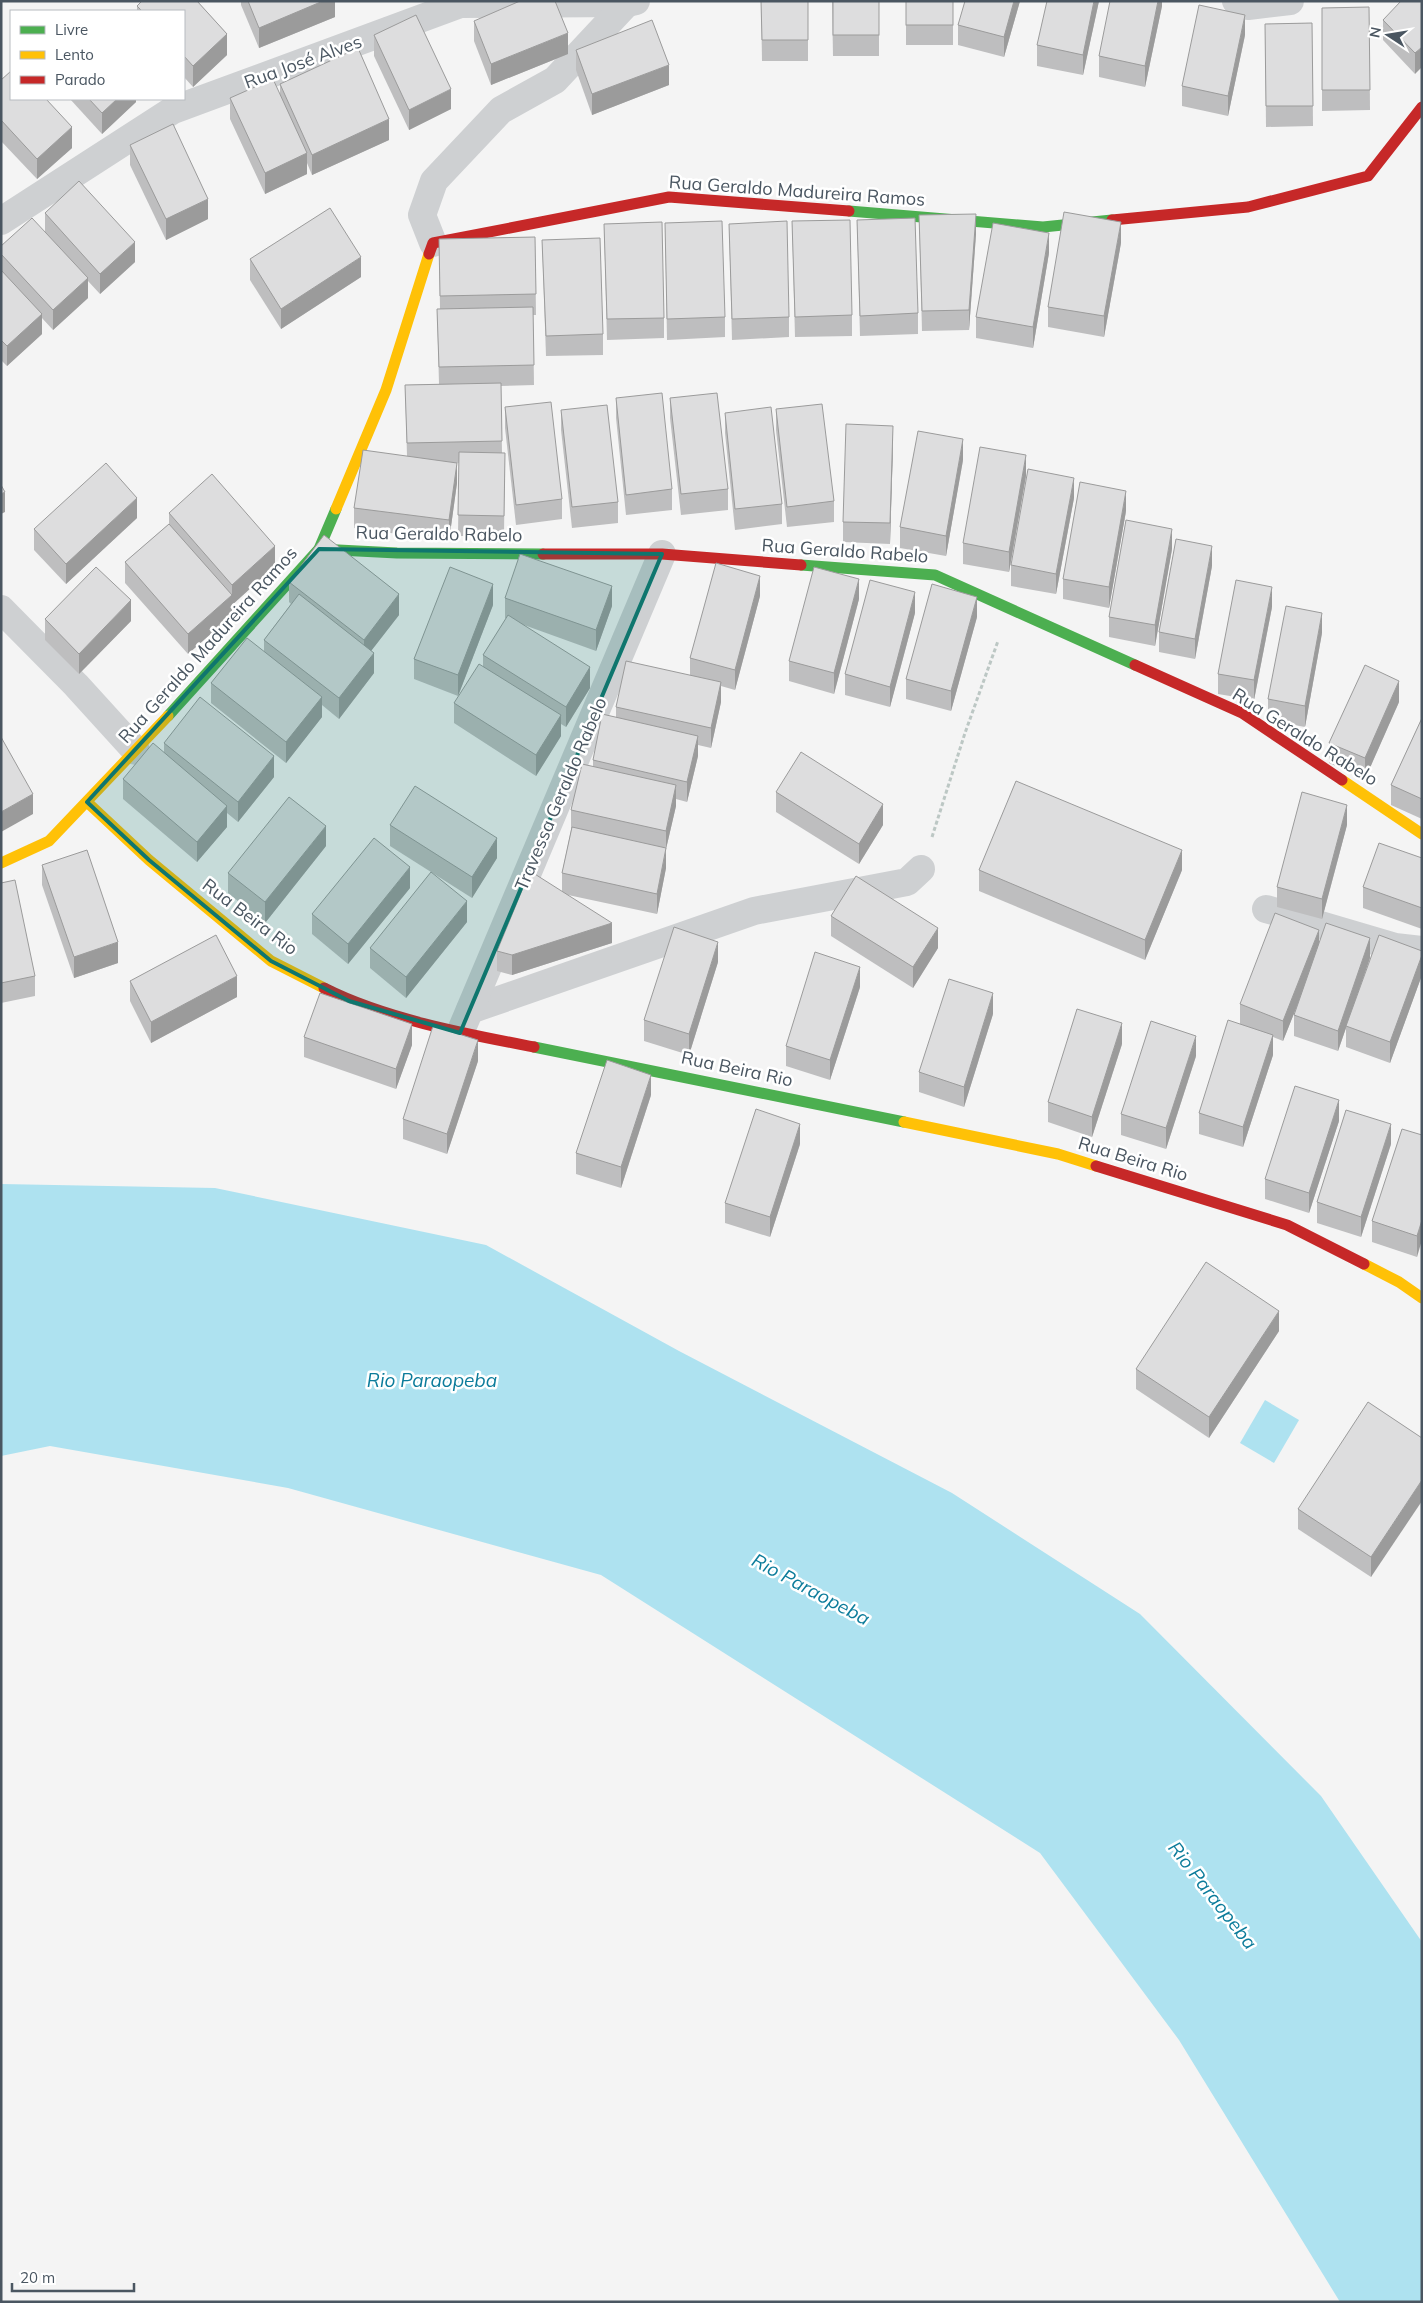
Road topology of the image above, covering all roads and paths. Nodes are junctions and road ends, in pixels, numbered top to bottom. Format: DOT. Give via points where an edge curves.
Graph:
graph roads {
  1 [pos="1236,1"];
  2 [pos="1290,1"];
  3 [pos="632,2"];
  4 [pos="1422,107"];
  5 [pos="1,221"];
  6 [pos="433,243"];
  7 [pos="319,549"];
  8 [pos="662,554"];
  9 [pos="1,609"];
  10 [pos="1009,610"];
  11 [pos="136,751"];
  12 [pos="87,802"];
  13 [pos="1422,834"];
  14 [pos="1,863"];
  15 [pos="921,869"];
  16 [pos="1266,909"];
  17 [pos="1422,950"];
  18 [pos="465,1021"];
  19 [pos="1422,1298"];
  1 -- 2 [label="street" via="1248,6"];
  3 -- 5 [label="street, Rua José Alves" via="460,4 173,110"];
  3 -- 6 [label="street" via="555,80 501,110 434,181 422,215"];
  4 -- 6 [label="street, Rua Geraldo Madureira Ramos" via="1368,176 1248,207 1043,227 670,197"];
  6 -- 7 [label="street, Rua Geraldo Madureira Ramos" via="386,390"];
  7 -- 8 [label="street, Rua Geraldo Rabelo" via="397,553"];
  7 -- 11 [label="street, Rua Geraldo Madureira Ramos"];
  8 -- 10 [label="street, Rua Geraldo Rabelo" via="935,576"];
  8 -- 18 [label="street, Travessa Geraldo Rabelo"];
  9 -- 11 [label="street" via="76,684"];
  10 -- 13 [label="street, Rua Geraldo Rabelo" via="1242,713"];
  10 -- 15 [label="path"];
  11 -- 12 [label="street, Rua Geraldo Madureira Ramos"];
  12 -- 14 [label="street, Rua Geraldo Madureira Ramos" via="49,841"];
  12 -- 18 [label="street, Rua Beira Rio" via="149,860 271,961 349,1002"];
  15 -- 18 [label="street" via="907,882 754,911"];
  16 -- 17 [label="street" via="1395,947"];
  18 -- 19 [label="street, Rua Beira Rio" via="641,1067 1058,1154 1287,1225 1399,1282"];
}
